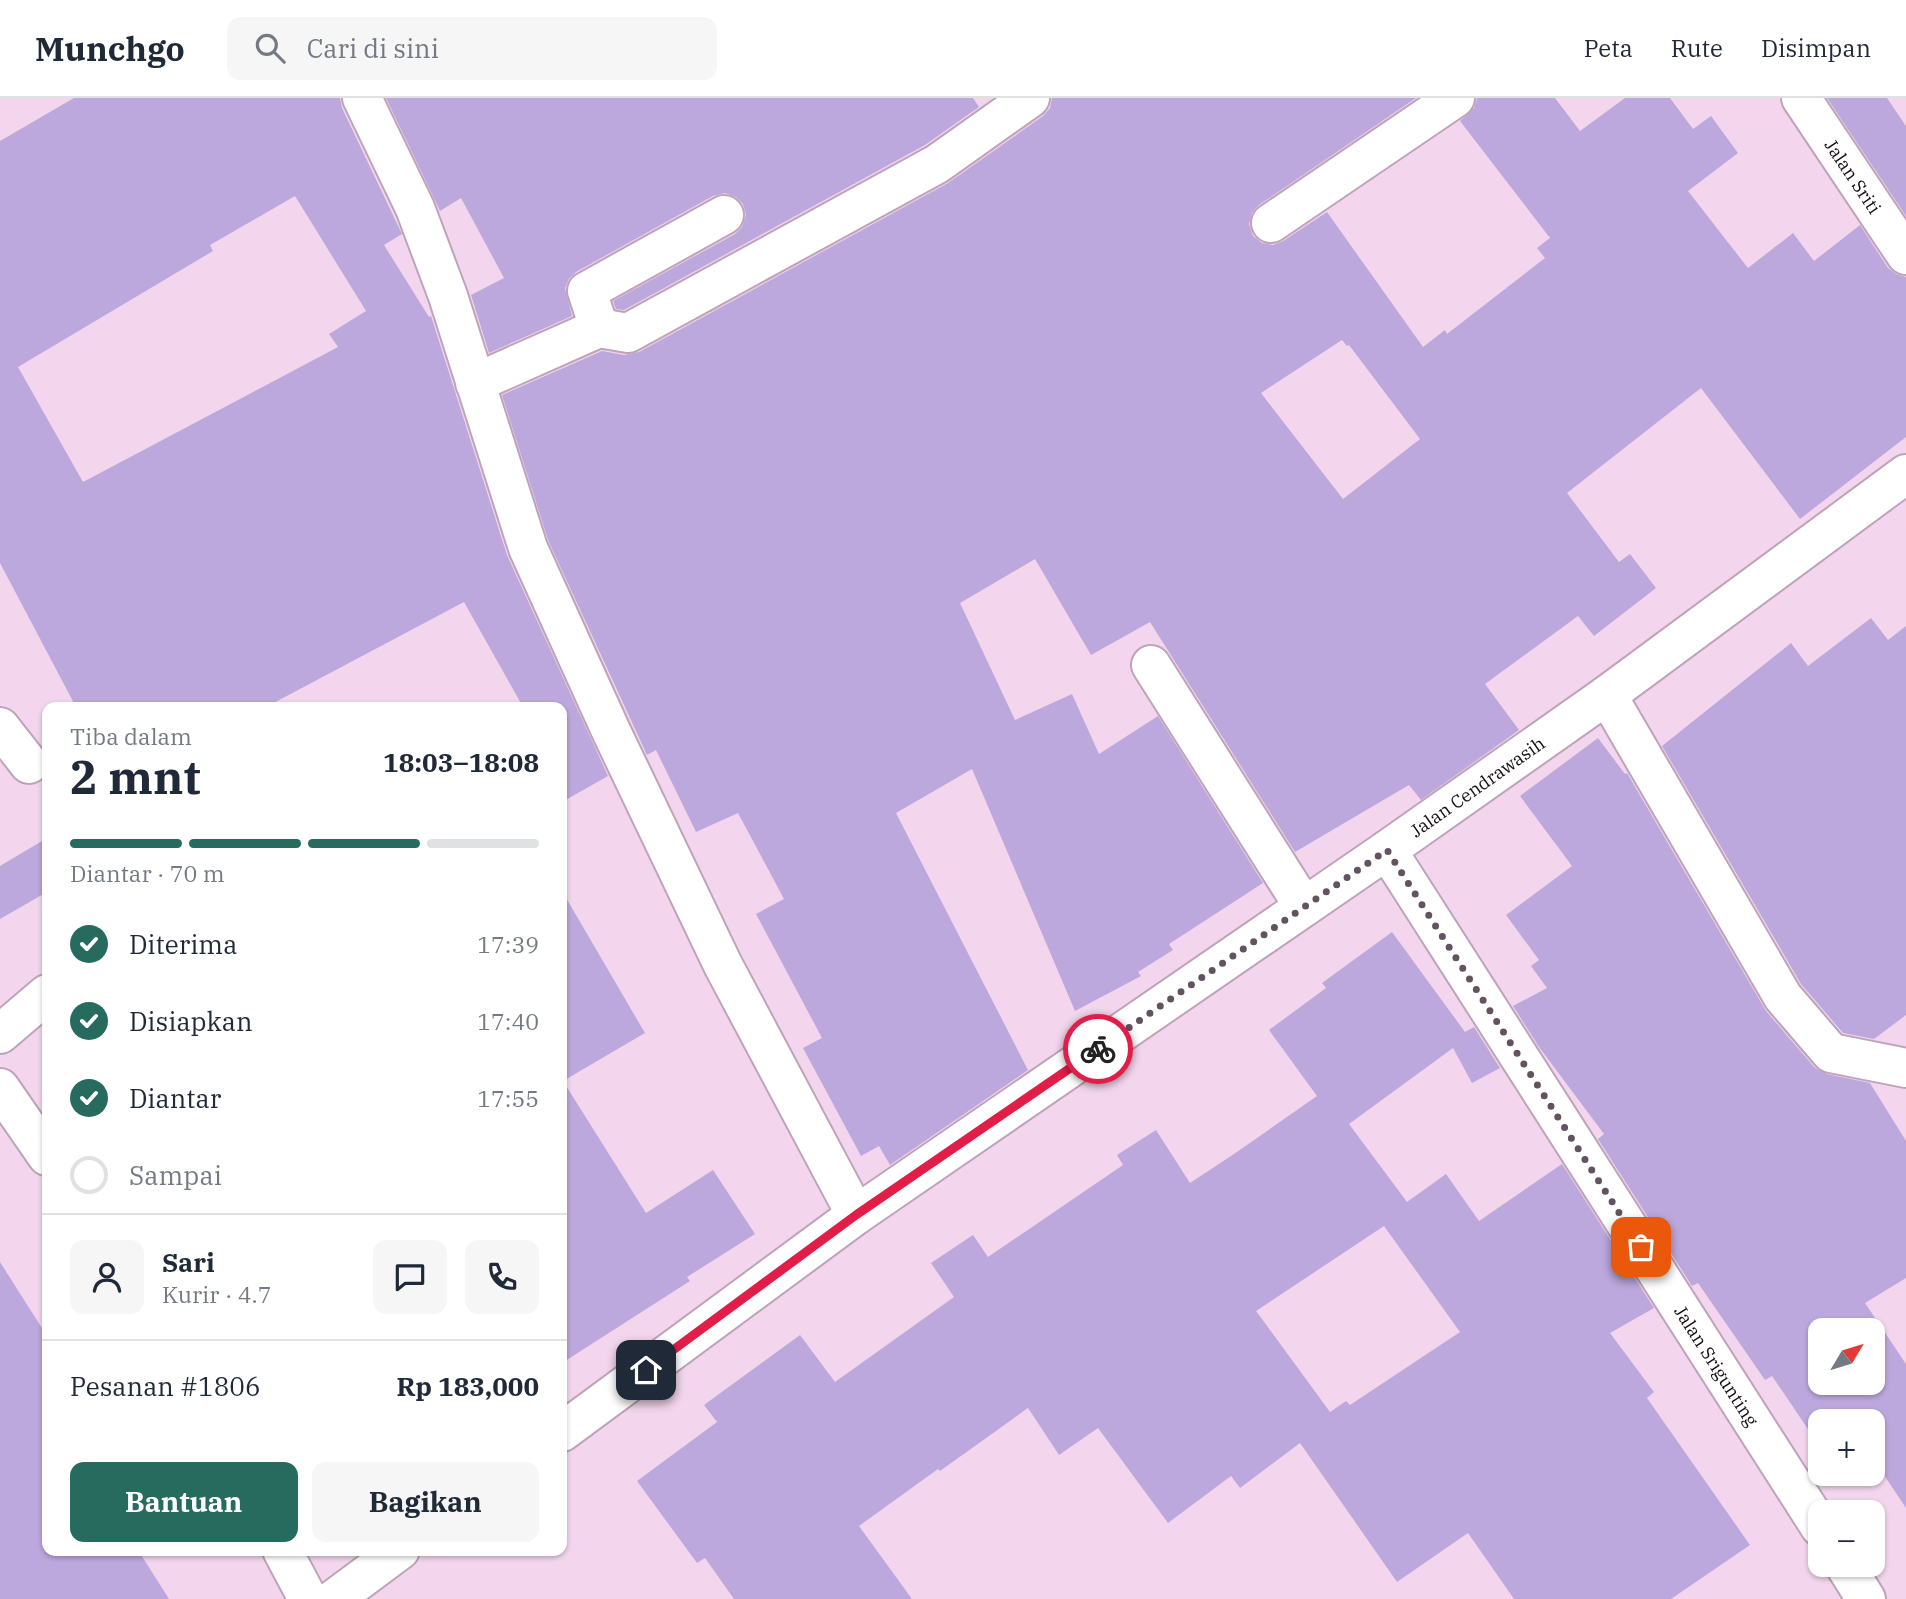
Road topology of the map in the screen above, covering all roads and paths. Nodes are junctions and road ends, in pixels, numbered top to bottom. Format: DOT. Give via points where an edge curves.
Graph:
graph roads {
  1 [pos="362,98"];
  2 [pos="1030,98"];
  3 [pos="1455,98"];
  4 [pos="1801,98"];
  5 [pos="724,215"];
  6 [pos="1271,223"];
  7 [pos="1906,255"];
  8 [pos="599,328"];
  9 [pos="475,383"];
  10 [pos="1906,474"];
  11 [pos="1151,665"];
  12 [pos="1607,695"];
  13 [pos="0,727"];
  14 [pos="29,764"];
  15 [pos="1387,850"];
  16 [pos="1304,907"];
  17 [pos="42,998"];
  18 [pos="0,1034"];
  19 [pos="1906,1068"];
  20 [pos="0,1088"];
  21 [pos="42,1149"];
  22 [pos="856,1215"];
  23 [pos="567,1428"];
  24 [pos="1808,1508"];
  25 [pos="285,1556"];
  26 [pos="392,1556"];
  27 [pos="1852,1577"];
  28 [pos="308,1599"];
  29 [pos="334,1599"];
  30 [pos="1866,1599"];
  1 -- 9 [label="main road" via="415,208"];
  2 -- 8 [label="main road" via="937,164 640,327 628,333"];
  3 -- 6 [label="main road"];
  4 -- 7 [label="main road, Jalan Sriti"];
  5 -- 8 [label="main road" via="587,290"];
  8 -- 9 [label="main road"];
  9 -- 22 [label="main road" via="528,548 611,731 723,965"];
  10 -- 12 [label="main road, Jalan Cendrawasih"];
  11 -- 16 [label="main road"];
  12 -- 15 [label="main road, Jalan Cendrawasih"];
  12 -- 19 [label="main road" via="1783,997 1831,1053"];
  13 -- 14 [label="main road"];
  15 -- 16 [label="main road, Jalan Cendrawasih"];
  15 -- 24 [label="main road, Jalan Srigunting"];
  16 -- 22 [label="main road, Jalan Cendrawasih"];
  17 -- 18 [label="main road"];
  20 -- 21 [label="main road"];
  22 -- 23 [label="main road, Jalan Cendrawasih"];
  25 -- 28 [label="main road"];
  26 -- 29 [label="main road"];
  27 -- 30 [label="main road"];
}
